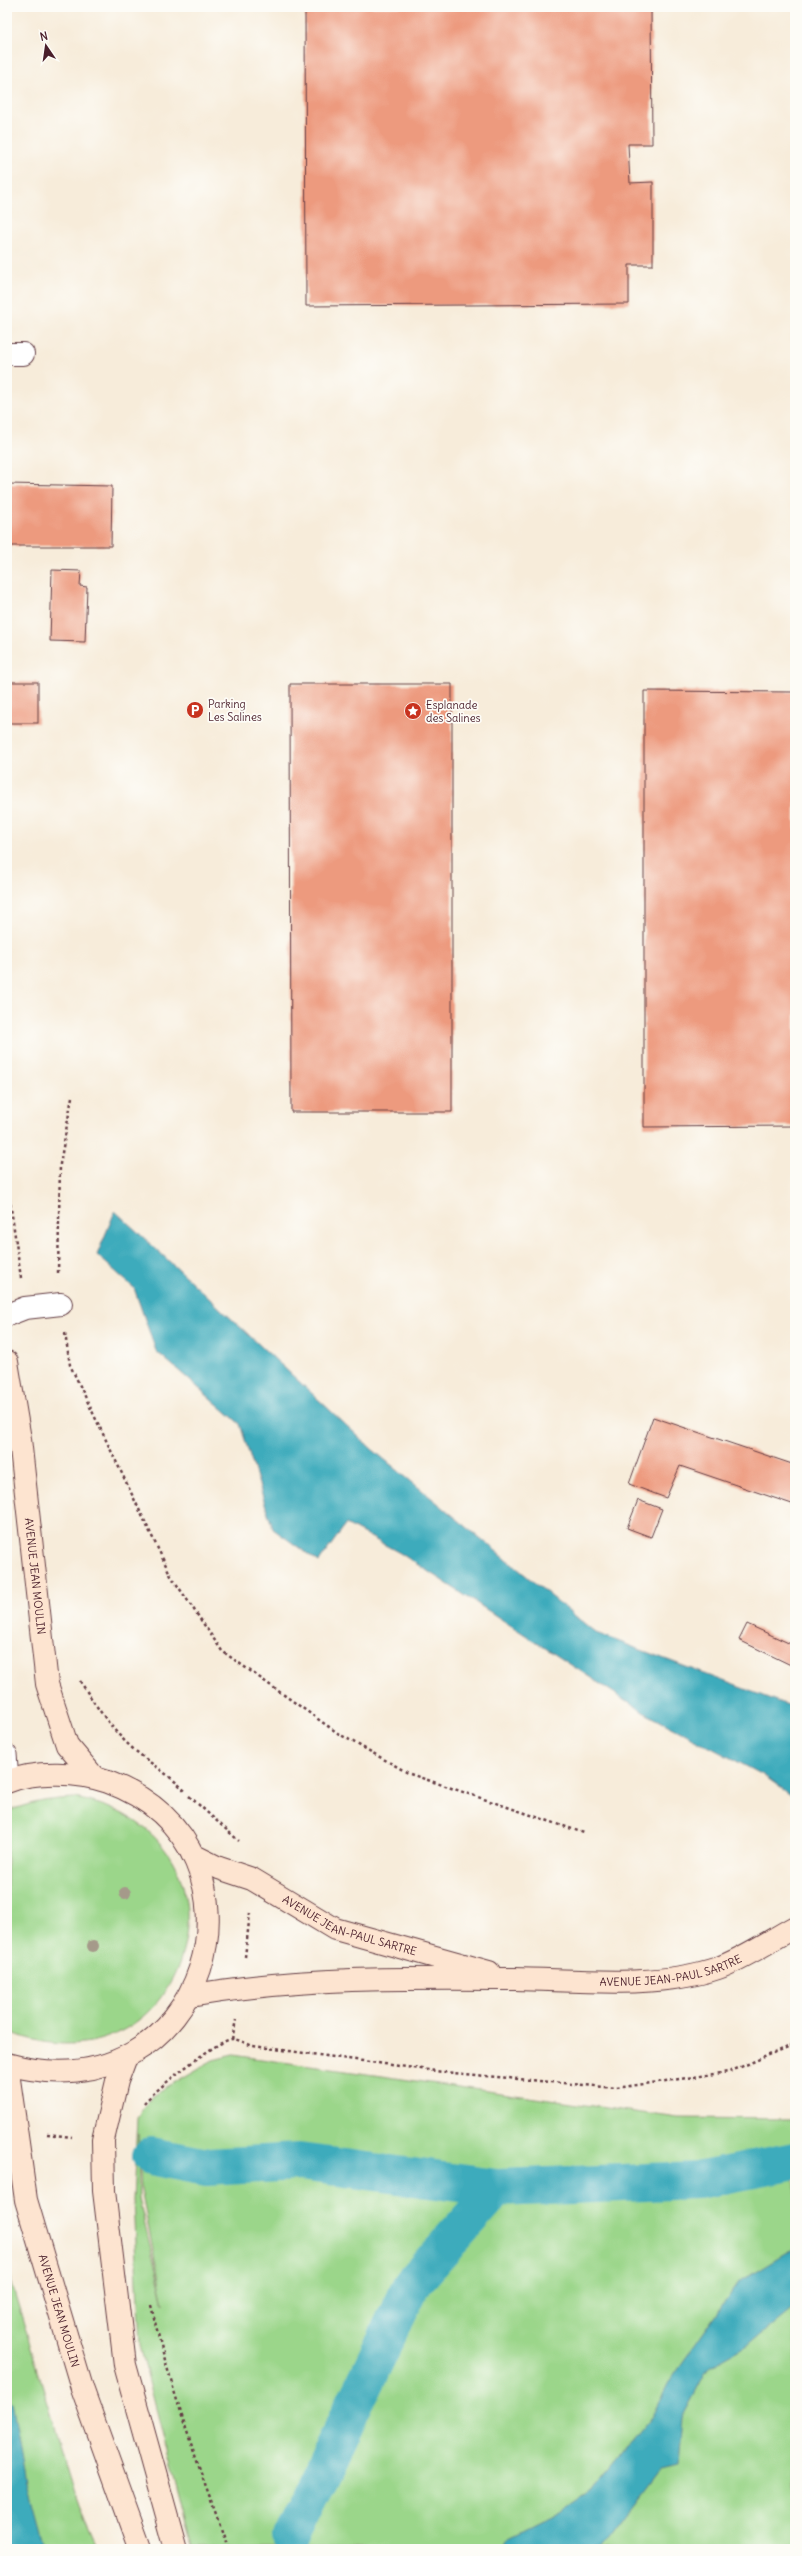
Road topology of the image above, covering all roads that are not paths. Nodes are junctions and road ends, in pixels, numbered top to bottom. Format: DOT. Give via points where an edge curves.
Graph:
graph roads {
  1 [pos="61,1304"];
  2 [pos="16,1312"];
  3 [pos="7,1362"];
  4 [pos="7,1754"];
  5 [pos="94,1777"];
  6 [pos="8,1781"];
  7 [pos="192,1855"];
  8 [pos="795,1927"];
  9 [pos="515,1979"];
  10 [pos="190,1996"];
  11 [pos="126,2057"];
  12 [pos="7,2064"];
  13 [pos="140,2549"];
  14 [pos="176,2549"];
  1 -- 2 [label="street"];
  3 -- 5 [label="main road, AVENUE JEAN MOULIN" via="20,1439 47,1684 66,1745"];
  4 -- 6 [label="lane"];
  5 -- 6 [label="main road" via="51,1773"];
  5 -- 7 [label="main road" via="124,1788 152,1805 175,1828"];
  7 -- 9 [label="main road, AVENUE JEAN-PAUL SARTRE" via="219,1868 252,1879 335,1929"];
  7 -- 10 [label="main road" via="207,1902 207,1937 206,1951"];
  8 -- 9 [label="main road, AVENUE JEAN-PAUL SARTRE" via="718,1968 667,1978 614,1982"];
  9 -- 10 [label="main road, AVENUE JEAN-PAUL SARTRE" via="341,1980 241,1987"];
  10 -- 11 [label="main road" via="173,2021 152,2041"];
  11 -- 12 [label="main road" via="98,2068 67,2073 37,2072"];
  11 -- 14 [label="main road" via="117,2081 103,2140 104,2191 125,2365"];
  12 -- 13 [label="main road, AVENUE JEAN MOULIN" via="26,2200 82,2388"];
}
